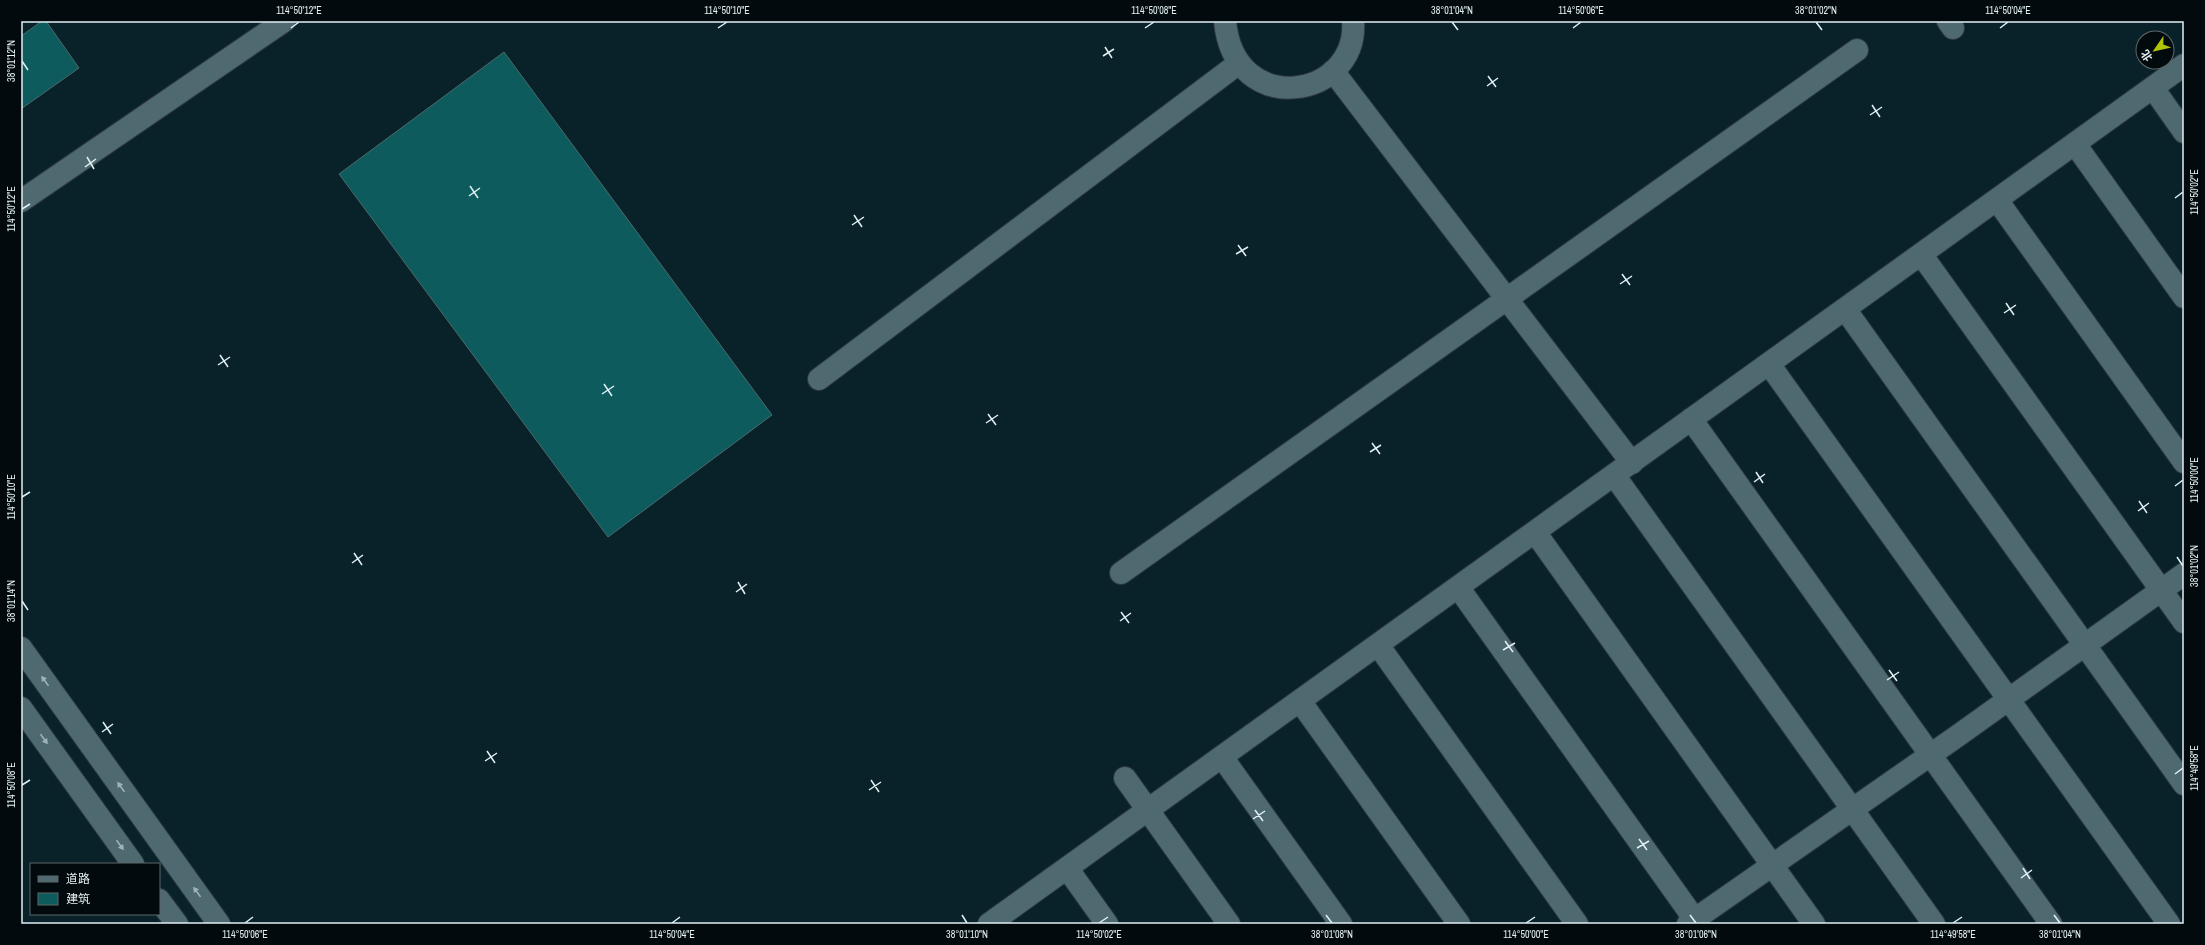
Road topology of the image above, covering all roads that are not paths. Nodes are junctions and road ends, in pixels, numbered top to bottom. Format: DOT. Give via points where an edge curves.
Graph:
graph roads {
  1 [pos="284,21"];
  2 [pos="1225,21"];
  3 [pos="1353,21"];
  4 [pos="1857,50"];
  5 [pos="1239,63"];
  6 [pos="2184,65"];
  7 [pos="1333,71"];
  8 [pos="2153,88"];
  9 [pos="2184,132"];
  10 [pos="2075,144"];
  11 [pos="1997,200"];
  12 [pos="21,201"];
  13 [pos="1921,254"];
  14 [pos="2184,297"];
  15 [pos="1507,299"];
  16 [pos="1845,309"];
  17 [pos="1769,364"];
  18 [pos="819,378"];
  19 [pos="1691,419"];
  20 [pos="2184,462"];
  21 [pos="1632,463"];
  22 [pos="1614,475"];
  23 [pos="1535,532"];
  24 [pos="1121,573"];
  25 [pos="2184,574"];
  26 [pos="1458,587"];
  27 [pos="2161,590"];
  28 [pos="2184,622"];
  29 [pos="1378,644"];
  30 [pos="2085,645"];
  31 [pos="21,648"];
  32 [pos="2009,700"];
  33 [pos="1300,701"];
  34 [pos="21,708"];
  35 [pos="1930,755"];
  36 [pos="1222,757"];
  37 [pos="1125,778"];
  38 [pos="2184,784"];
  39 [pos="1853,809"];
  40 [pos="1148,810"];
  41 [pos="132,863"];
  42 [pos="1772,865"];
  43 [pos="1067,868"];
  44 [pos="160,901"];
  45 [pos="1693,922"];
  46 [pos="992,923"];
  47 [pos="176,924"];
  48 [pos="220,924"];
  49 [pos="1107,924"];
  50 [pos="1229,924"];
  51 [pos="1341,924"];
  52 [pos="1459,924"];
  53 [pos="1577,924"];
  54 [pos="1814,924"];
  55 [pos="1934,924"];
  56 [pos="2051,924"];
  57 [pos="2169,924"];
  1 -- 12 [label="street"];
  2 -- 5 [label="street" via="1226,38"];
  3 -- 7 [label="street" via="1354,30 1349,48"];
  4 -- 15 [label="street"];
  5 -- 7 [label="street" via="1258,80 1275,87 1286,88 1310,85 1326,78"];
  5 -- 18 [label="street"];
  6 -- 8 [label="street"];
  7 -- 15 [label="street"];
  8 -- 9 [label="street"];
  8 -- 10 [label="street"];
  10 -- 11 [label="street"];
  10 -- 14 [label="street"];
  11 -- 13 [label="street"];
  11 -- 20 [label="street"];
  13 -- 16 [label="street"];
  13 -- 27 [label="street"];
  15 -- 21 [label="street"];
  15 -- 24 [label="street"];
  16 -- 17 [label="street"];
  16 -- 30 [label="street"];
  17 -- 19 [label="street"];
  17 -- 32 [label="street"];
  19 -- 21 [label="street"];
  19 -- 35 [label="street"];
  21 -- 22 [label="street"];
  22 -- 23 [label="street"];
  22 -- 39 [label="street"];
  23 -- 26 [label="street"];
  23 -- 42 [label="street"];
  25 -- 27 [label="street"];
  26 -- 29 [label="street"];
  26 -- 45 [label="street"];
  27 -- 28 [label="street"];
  27 -- 30 [label="street"];
  29 -- 33 [label="street"];
  29 -- 53 [label="street"];
  30 -- 32 [label="street"];
  30 -- 38 [label="street"];
  48 -- 31 [label="street, one-way"];
  32 -- 35 [label="street"];
  32 -- 57 [label="street"];
  33 -- 36 [label="street"];
  33 -- 52 [label="street"];
  34 -- 41 [label="street, one-way"];
  35 -- 39 [label="street"];
  35 -- 56 [label="street"];
  36 -- 40 [label="street"];
  36 -- 51 [label="street"];
  37 -- 40 [label="street"];
  39 -- 42 [label="street"];
  39 -- 55 [label="street"];
  40 -- 43 [label="street"];
  40 -- 50 [label="street"];
  42 -- 45 [label="street"];
  42 -- 54 [label="street"];
  43 -- 46 [label="street"];
  43 -- 49 [label="street"];
  44 -- 47 [label="street"];
}
